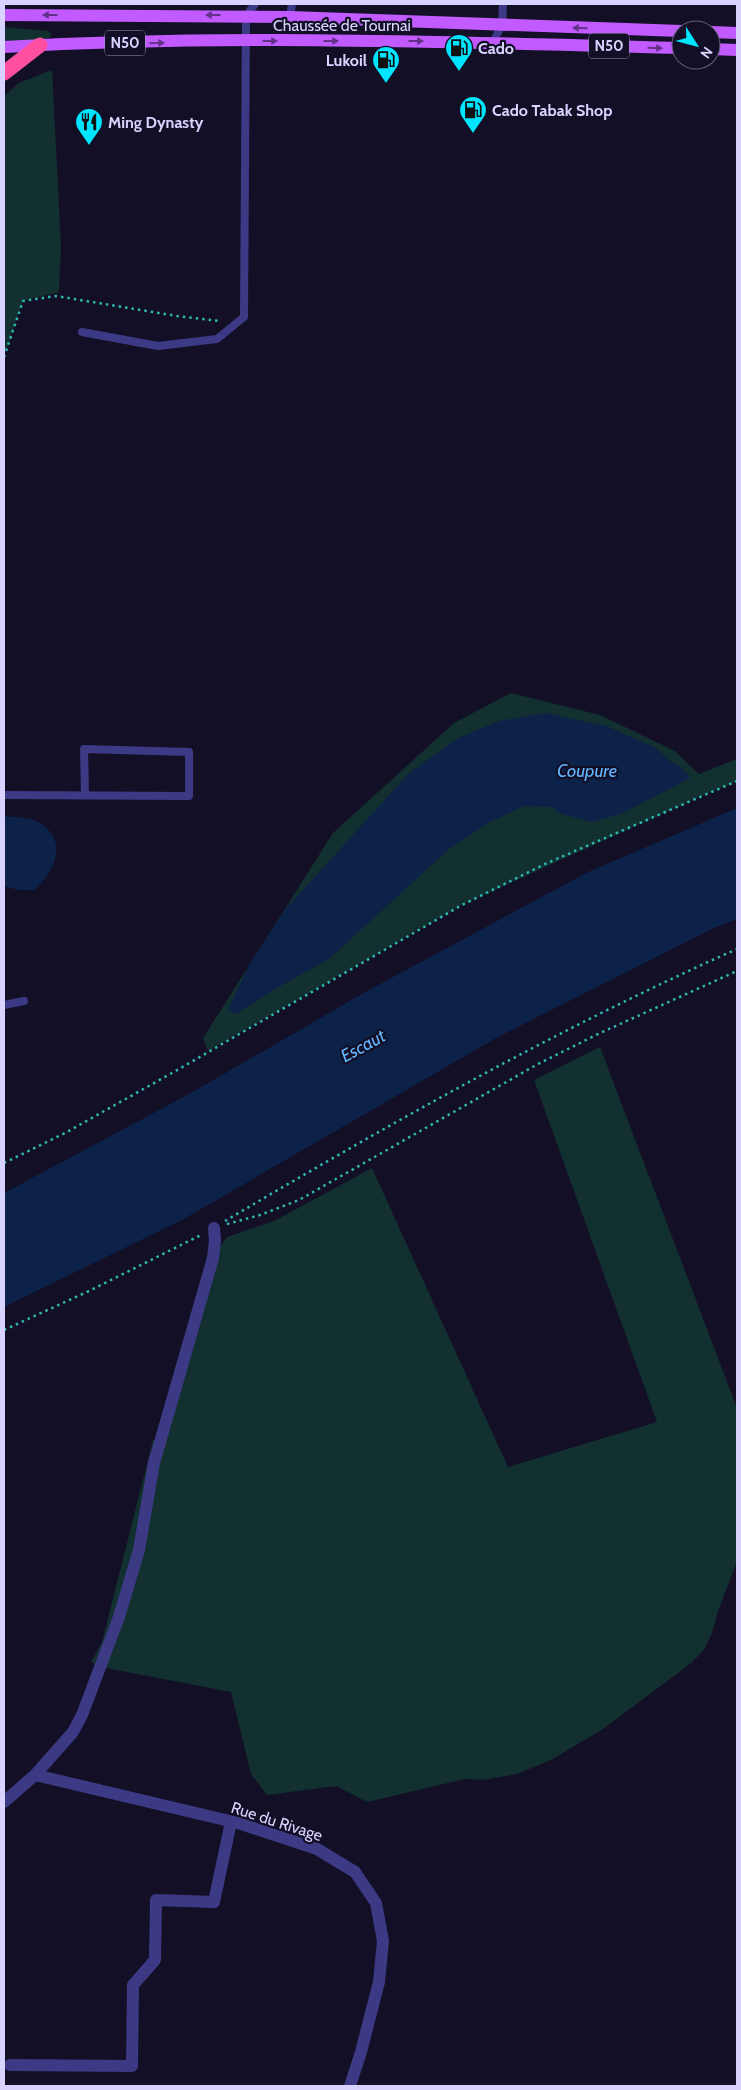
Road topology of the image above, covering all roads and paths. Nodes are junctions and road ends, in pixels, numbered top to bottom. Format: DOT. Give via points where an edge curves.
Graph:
graph roads {
  1 [pos="255,4"];
  2 [pos="503,4"];
  3 [pos="291,10"];
  4 [pos="4,15"];
  5 [pos="246,16"];
  6 [pos="502,25"];
  7 [pos="671,31"];
  8 [pos="721,32"];
  9 [pos="737,33"];
  10 [pos="247,41"];
  11 [pos="492,42"];
  12 [pos="40,45"];
  13 [pos="4,47"];
  14 [pos="671,48"];
  15 [pos="721,49"];
  16 [pos="737,50"];
  17 [pos="4,73"];
  18 [pos="233,327"];
  19 [pos="82,332"];
  20 [pos="4,358"];
  21 [pos="737,781"];
  22 [pos="4,795"];
  23 [pos="85,795"];
  24 [pos="737,949"];
  25 [pos="737,971"];
  26 [pos="24,1001"];
  27 [pos="4,1005"];
  28 [pos="4,1163"];
  29 [pos="214,1228"];
  30 [pos="188,1241"];
  31 [pos="4,1330"];
  32 [pos="35,1775"];
  33 [pos="4,1802"];
  34 [pos="231,1822"];
  35 [pos="10,2065"];
  36 [pos="350,2086"];
  1 -- 5 [label="lane"];
  2 -- 6 [label="lane"];
  3 -- 5 [label="main road, Chaussée de Tournai / N50"];
  3 -- 6 [label="main road, Chaussée de Tournai / N50"];
  5 -- 4 [label="main road, Chaussée de Tournai / N50, one-way"];
  5 -- 10 [label="lane"];
  7 -- 6 [label="main road, Chaussée de Tournai / N50, one-way"];
  6 -- 11 [label="lane"];
  8 -- 9 [label="main road"];
  10 -- 11 [label="main road, Chaussée de Tournai / N50, one-way"];
  12 -- 10 [label="main road, Chaussée de Tournai / N50, one-way"];
  10 -- 18 [label="lane" via="244,317"];
  11 -- 14 [label="main road, Chaussée de Tournai / N50, one-way"];
  12 -- 13 [label="main road, Chaussée de Tournai / N50"];
  12 -- 17 [label="highway"];
  15 -- 16 [label="main road"];
  18 -- 19 [label="lane" via="217,339 158,346"];
  18 -- 20 [label="path" via="222,322 56,296 23,301"];
  21 -- 28 [label="path" via="545,864 462,905 162,1079"];
  22 -- 23 [label="lane"];
  23 -- 23 [label="lane" via="189,796 189,752 84,749"];
  24 -- 29 [label="path" via="634,996 545,1042"];
  25 -- 29 [label="path" via="538,1064 299,1200"];
  26 -- 27 [label="lane"];
  29 -- 32 [label="street" via="213,1258 154,1462 139,1550 119,1617 73,1732"];
  30 -- 31 [label="path"];
  32 -- 33 [label="street"];
  32 -- 34 [label="street, Rue du Rivage"];
  34 -- 35 [label="street" via="214,1902 156,1900 155,1960 134,1985 132,2066"];
  34 -- 36 [label="street, Rue du Rivage" via="317,1849 355,1872 376,1903 383,1941 379,1982"];
}
